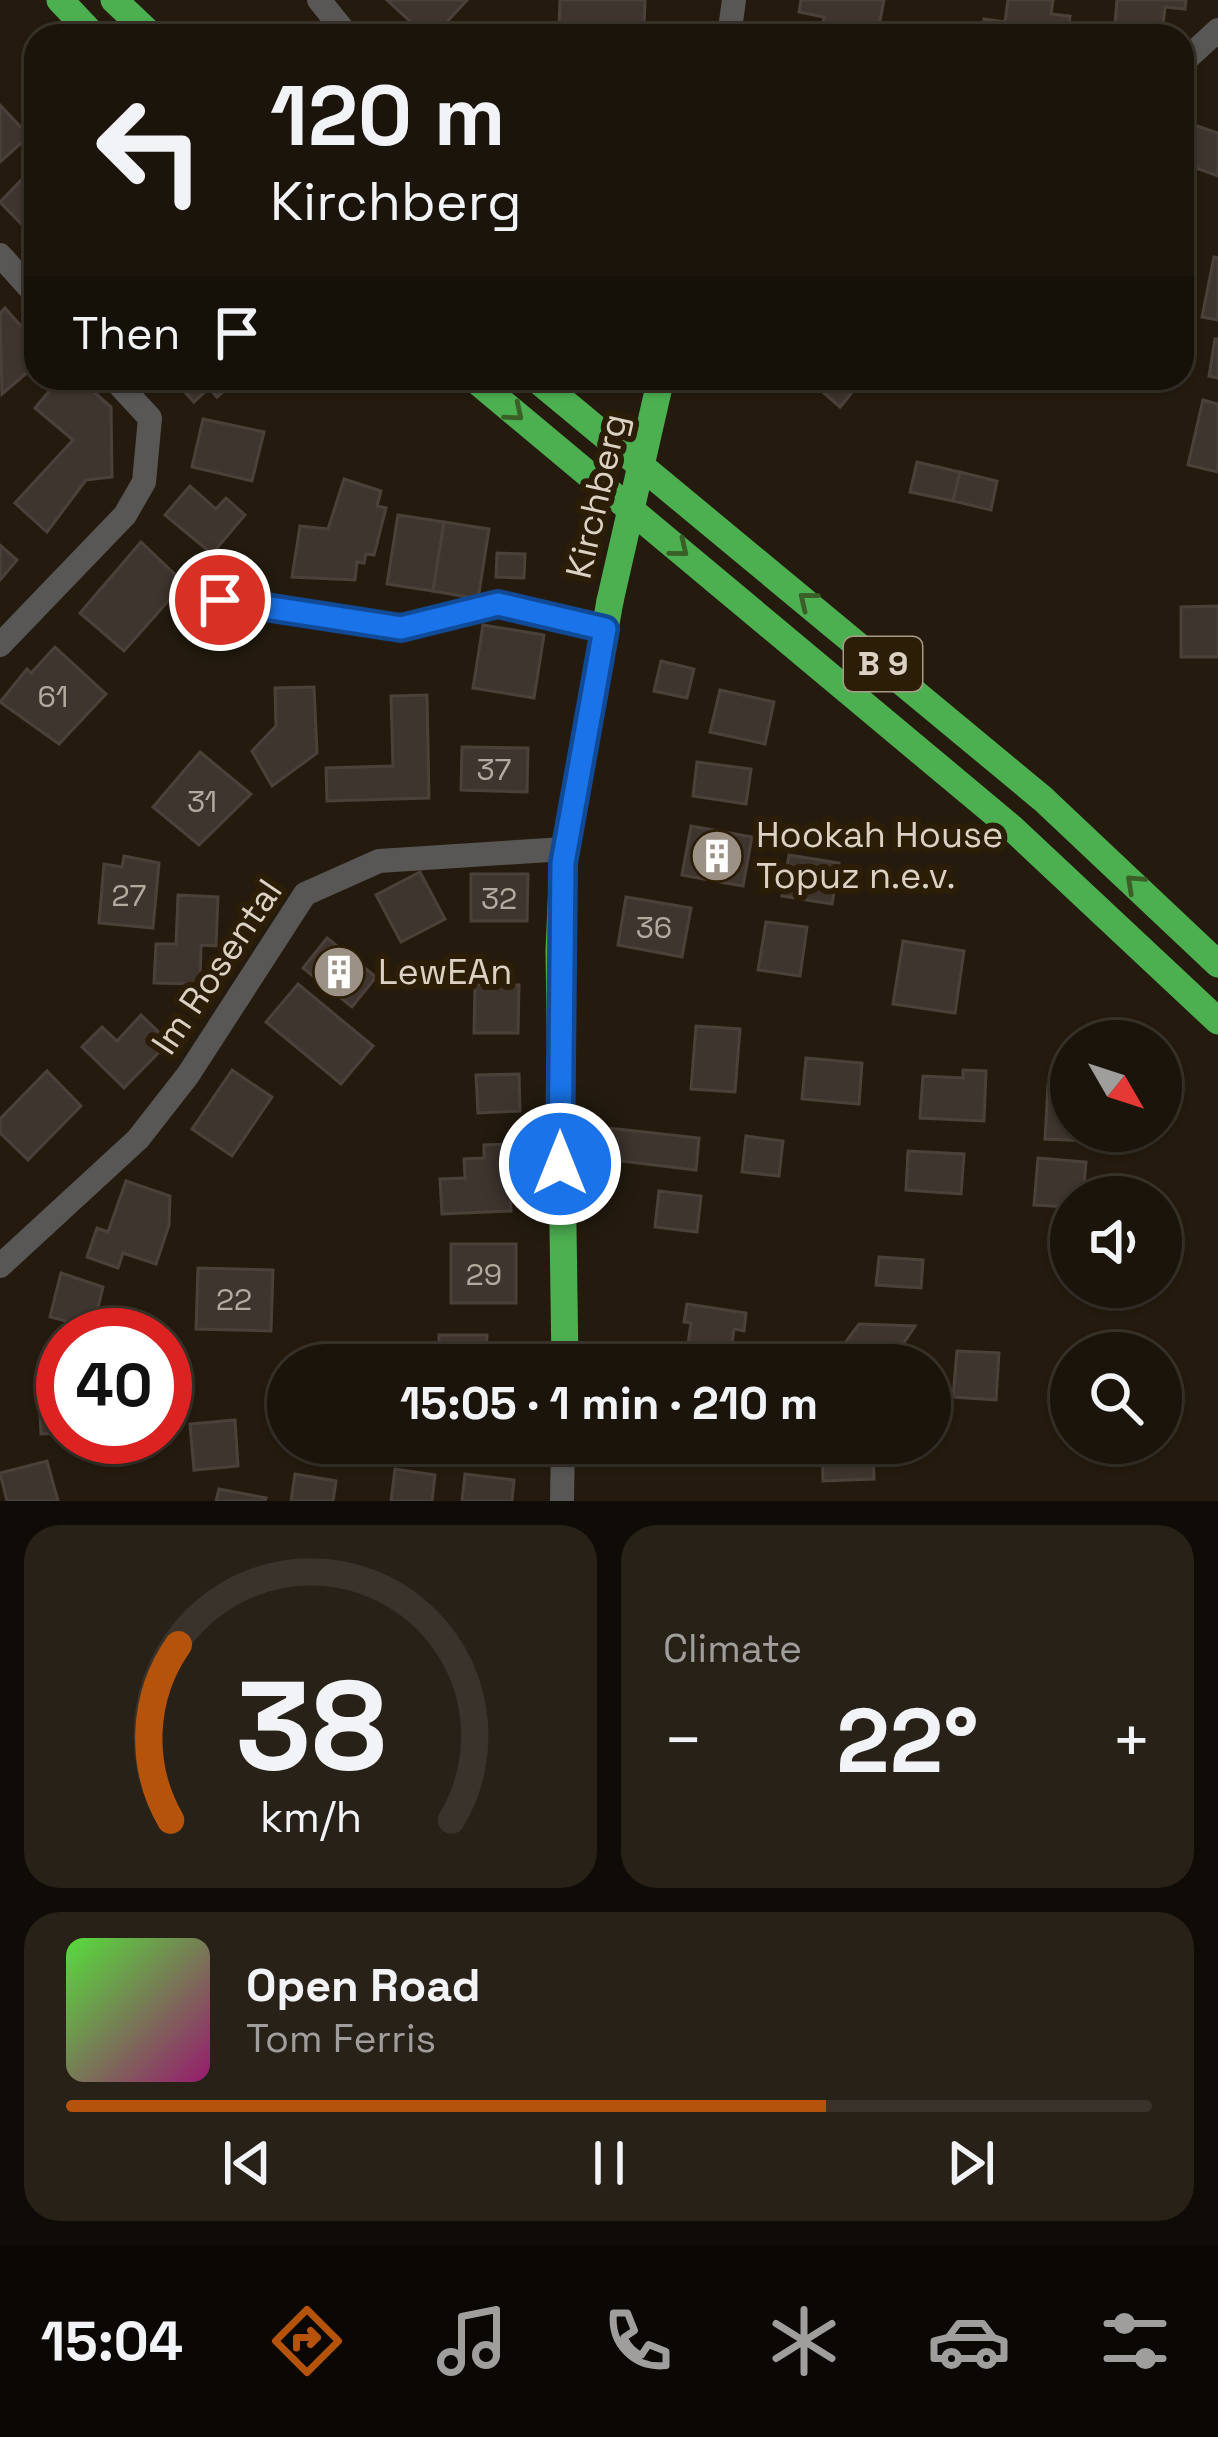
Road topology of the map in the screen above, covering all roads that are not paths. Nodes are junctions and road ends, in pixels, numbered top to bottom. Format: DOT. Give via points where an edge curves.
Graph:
graph roads {
  1 [pos="59,0"];
  2 [pos="114,0"];
  3 [pos="319,0"];
  4 [pos="82,24"];
  5 [pos="139,24"];
  6 [pos="338,24"];
  7 [pos="1218,30"];
  8 [pos="1194,52"];
  9 [pos="0,255"];
  10 [pos="24,282"];
  11 [pos="123,390"];
  12 [pos="487,390"];
  13 [pos="549,390"];
  14 [pos="658,390"];
  15 [pos="220,600"];
  16 [pos="607,615"];
  17 [pos="0,645"];
  18 [pos="565,849"];
  19 [pos="1218,964"];
  20 [pos="1218,1021"];
  21 [pos="0,1266"];
  22 [pos="565,1344"];
  23 [pos="563,1464"];
  24 [pos="562,1501"];
  1 -- 4 [label="main road"];
  2 -- 5 [label="main road"];
  3 -- 6 [label="street"];
  7 -- 8 [label="street"];
  9 -- 10 [label="street"];
  11 -- 17 [label="street" via="150,418 144,482 125,515"];
  12 -- 20 [label="main road, B 9, one-way" via="1012,828"];
  19 -- 13 [label="main road, B 9, one-way" via="1043,799"];
  14 -- 16 [label="main road, Kirchberg, bridge"];
  15 -- 16 [label="street, Kirchberg" via="401,628 498,604"];
  16 -- 18 [label="main road, Kirchberg"];
  18 -- 21 [label="street, Im Rosental" via="379,861 305,894 138,1139"];
  18 -- 22 [label="main road, Kirchberg"];
  23 -- 24 [label="street"];
}
